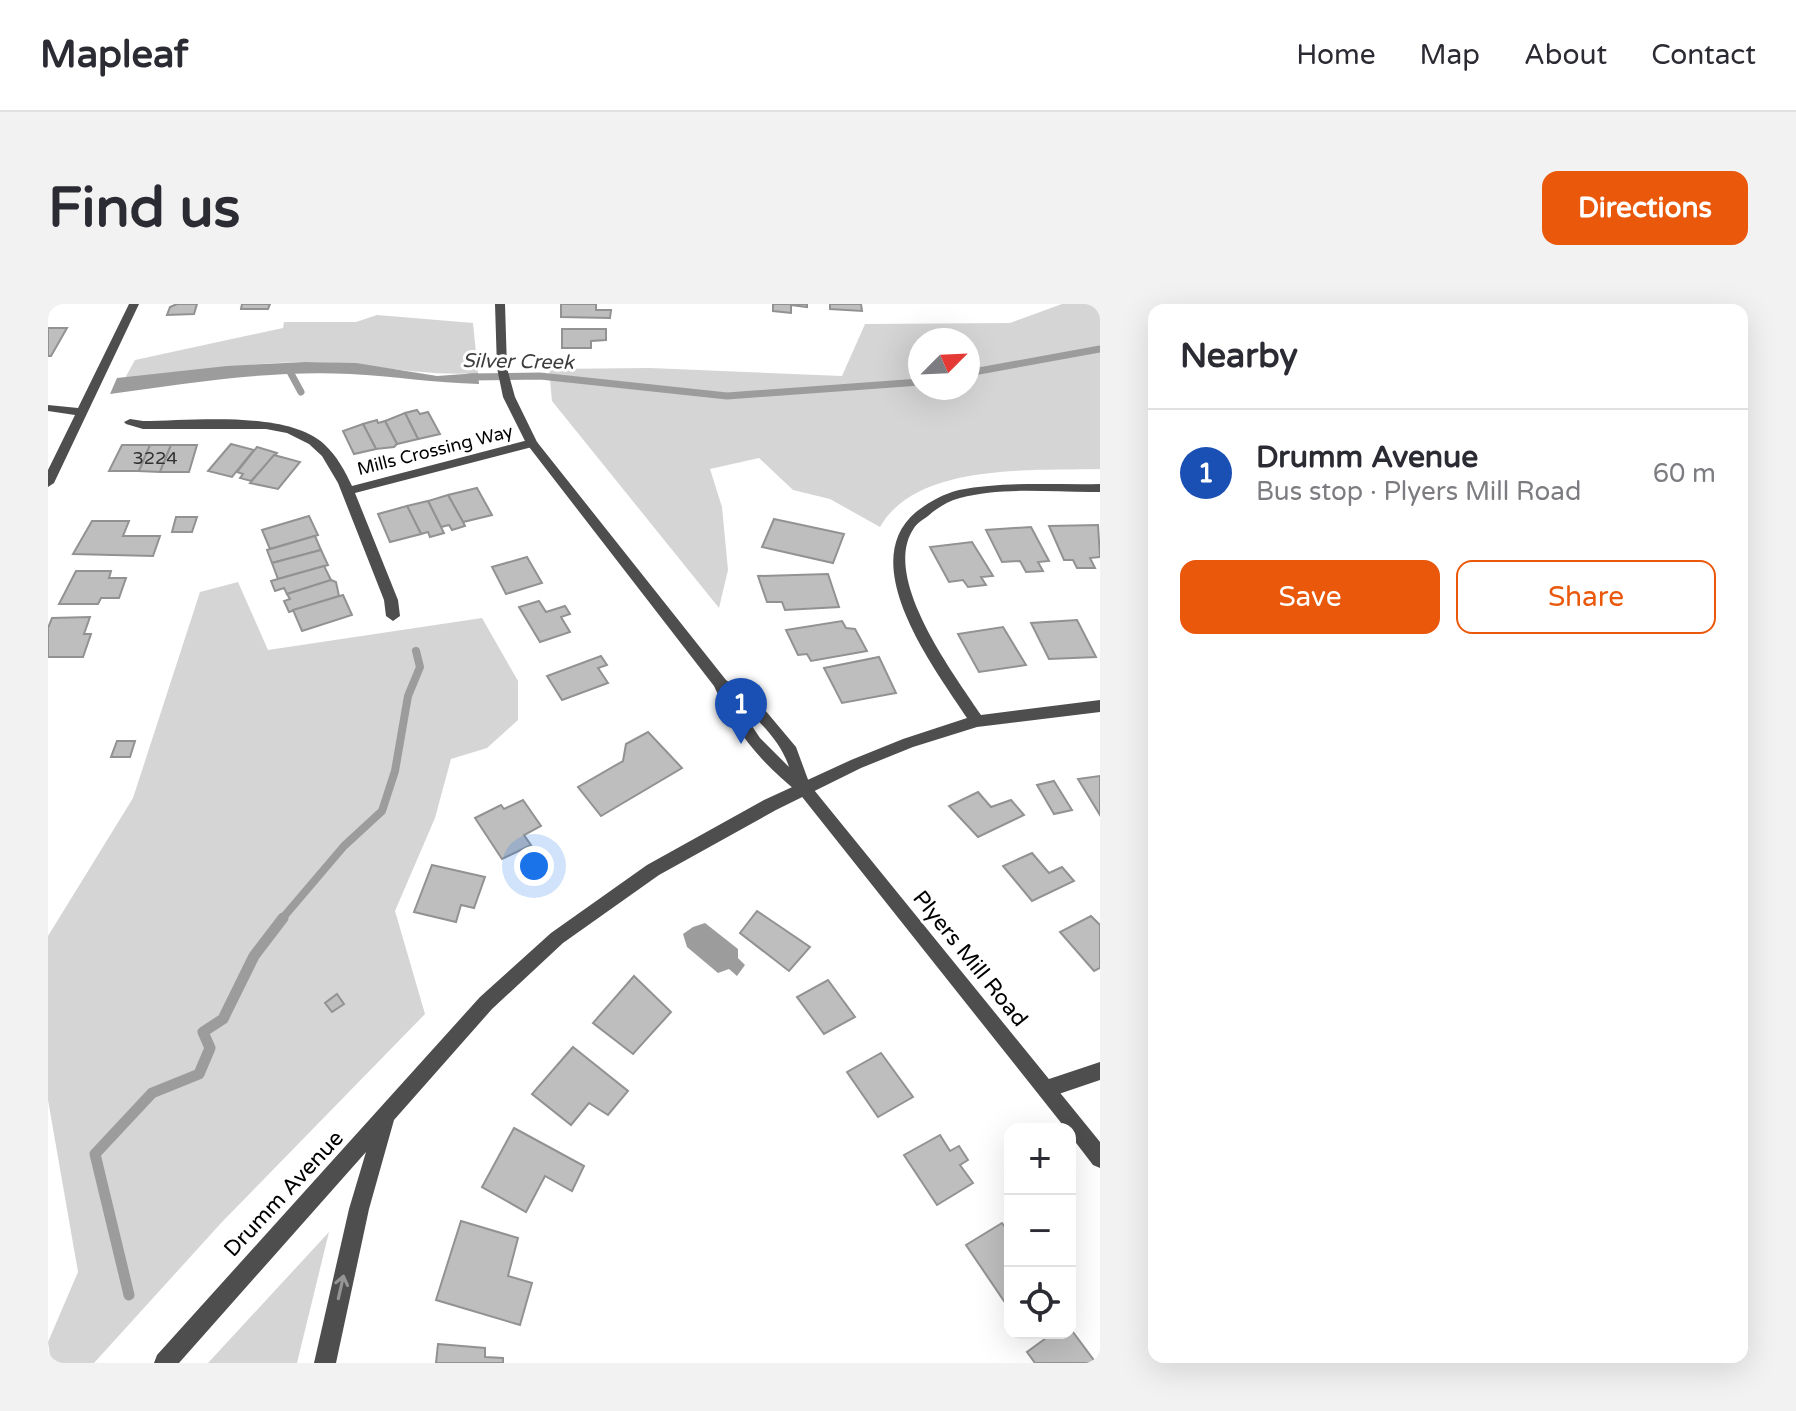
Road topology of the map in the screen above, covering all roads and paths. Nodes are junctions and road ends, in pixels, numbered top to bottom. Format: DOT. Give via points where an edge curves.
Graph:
graph roads {
  1 [pos="134,304"];
  2 [pos="500,304"];
  3 [pos="48,408"];
  4 [pos="82,412"];
  5 [pos="130,422"];
  6 [pos="532,443"];
  7 [pos="48,483"];
  8 [pos="1100,488"];
  9 [pos="347,491"];
  10 [pos="393,616"];
  11 [pos="720,683"];
  12 [pos="1100,706"];
  13 [pos="977,721"];
  14 [pos="804,789"];
  15 [pos="1100,1071"];
  16 [pos="1047,1089"];
  17 [pos="387,1111"];
  18 [pos="1100,1158"];
  19 [pos="165,1363"];
  20 [pos="325,1363"];
  1 -- 4 [label="street"];
  2 -- 6 [label="street, Plyers Mill Road" via="501,361 509,397"];
  3 -- 4 [label="street"];
  4 -- 7 [label="street"];
  5 -- 9 [label="street" via="285,428 328,455"];
  6 -- 9 [label="street, Mills Crossing Way"];
  6 -- 11 [label="street, Plyers Mill Road"];
  8 -- 13 [label="street" via="958,495 914,516 901,537 901,588"];
  9 -- 10 [label="street"];
  11 -- 14 [label="street, Plyers Mill Road" via="735,717 769,762"];
  11 -- 14 [label="street, Plyers Mill Road" via="755,708 791,751"];
  12 -- 13 [label="street, Drumm Avenue"];
  13 -- 14 [label="street, Drumm Avenue" via="882,754"];
  14 -- 16 [label="street, Plyers Mill Road"];
  14 -- 17 [label="street, Drumm Avenue" via="653,870 557,938 486,1003"];
  15 -- 16 [label="street"];
  16 -- 18 [label="street, Plyers Mill Road"];
  17 -- 19 [label="street, Drumm Avenue"];
  20 -- 17 [label="street, one-way"];
}
